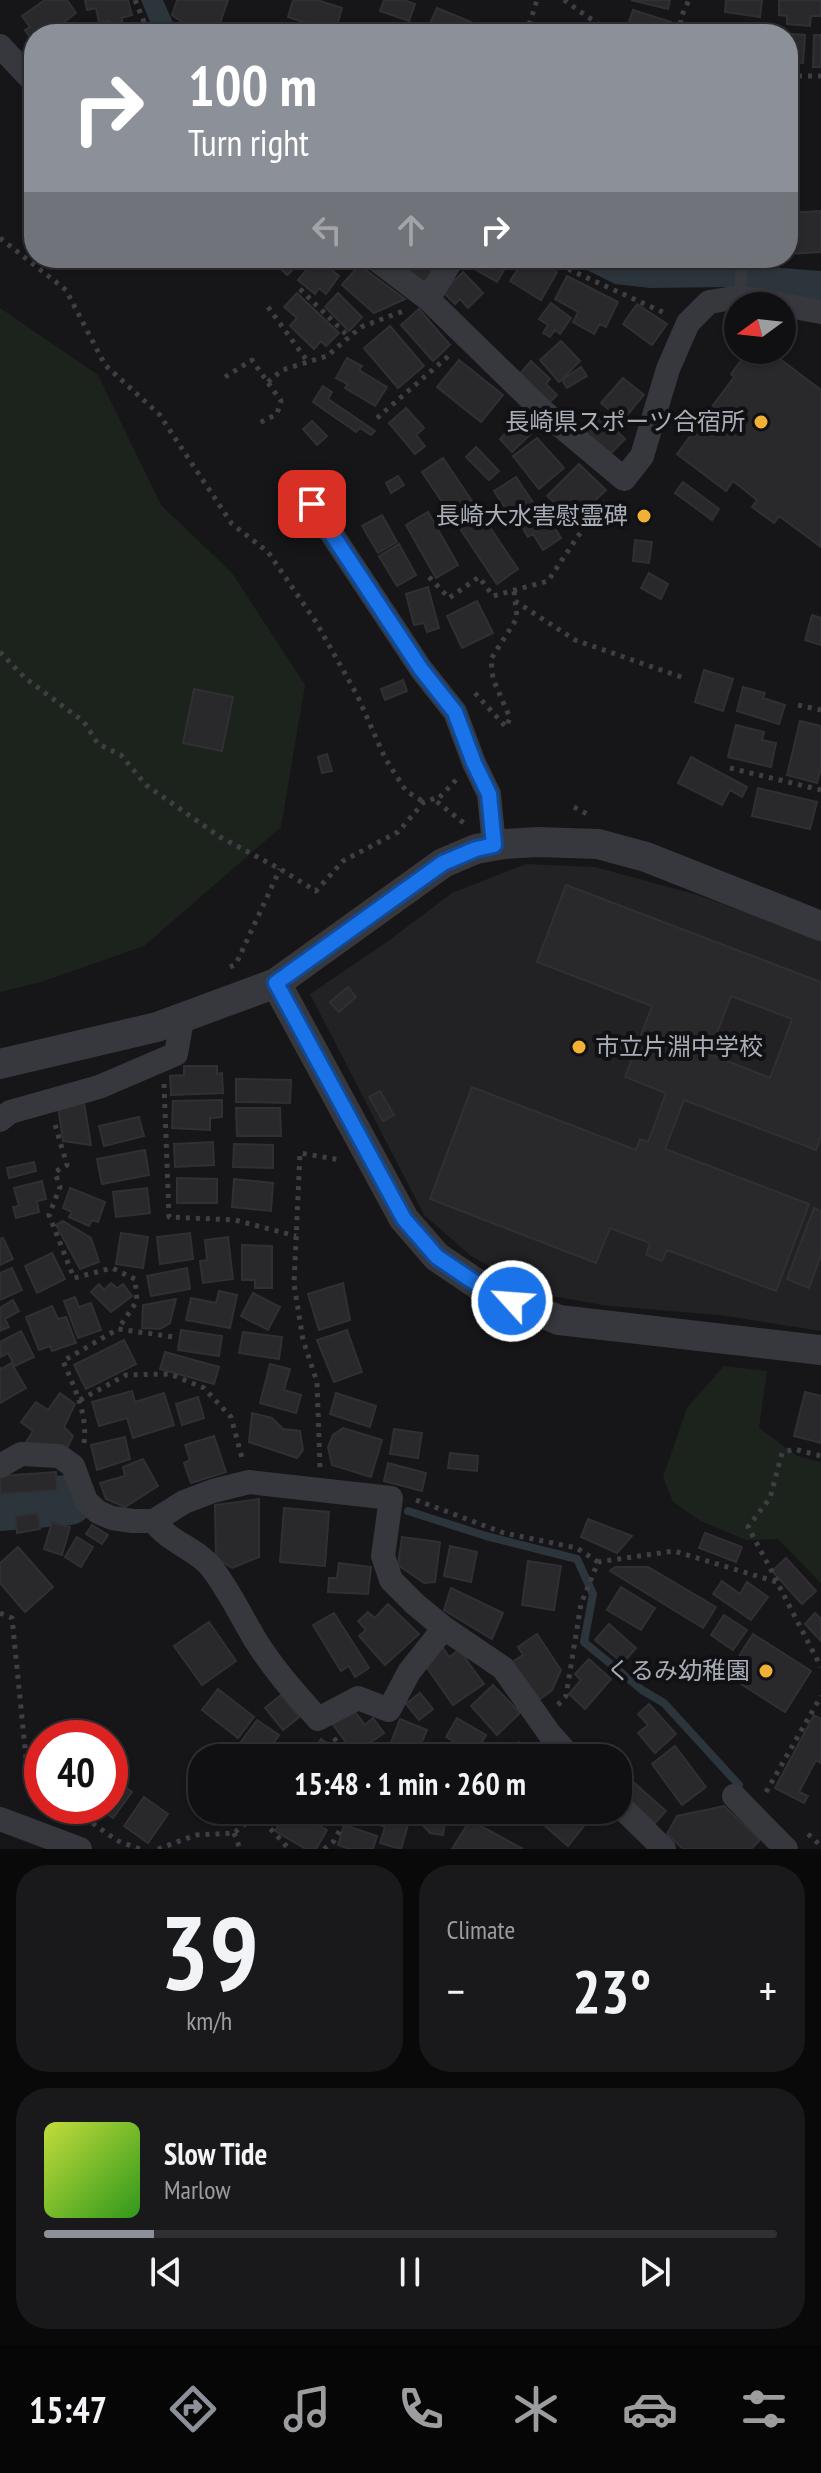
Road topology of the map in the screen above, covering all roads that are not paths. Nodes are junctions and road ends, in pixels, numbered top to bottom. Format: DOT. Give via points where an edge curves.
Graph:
graph roads {
  1 [pos="0,46"];
  2 [pos="24,71"];
  3 [pos="387,268"];
  4 [pos="447,268"];
  5 [pos="741,268"];
  6 [pos="740,292"];
  7 [pos="428,299"];
  8 [pos="724,300"];
  9 [pos="796,307"];
  10 [pos="821,312"];
  11 [pos="312,504"];
  12 [pos="494,845"];
  13 [pos="821,926"];
  14 [pos="276,983"];
  15 [pos="182,1020"];
  16 [pos="0,1064"];
  17 [pos="0,1120"];
  18 [pos="821,1350"];
  19 [pos="0,1466"];
  20 [pos="154,1521"];
  21 [pos="444,1628"];
  22 [pos="552,1744"];
  23 [pos="734,1796"];
  24 [pos="632,1818"];
  25 [pos="0,1819"];
  26 [pos="80,1849"];
  27 [pos="664,1849"];
  28 [pos="786,1849"];
  1 -- 2 [label="street"];
  3 -- 7 [label="street"];
  4 -- 7 [label="street"];
  5 -- 6 [label="lane"];
  7 -- 8 [label="street" via="544,412 624,479 642,456 688,323 709,302"];
  9 -- 10 [label="street"];
  11 -- 12 [label="street" via="455,712 489,794"];
  12 -- 13 [label="street" via="598,844 646,857"];
  12 -- 14 [label="street" via="443,863"];
  14 -- 15 [label="street"];
  14 -- 18 [label="street" via="404,1219 437,1257 489,1292 559,1320"];
  15 -- 16 [label="street"];
  15 -- 17 [label="street" via="176,1054"];
  19 -- 20 [label="street" via="21,1454 59,1456 73,1466 86,1501 98,1512"];
  20 -- 21 [label="street" via="184,1502 249,1482 391,1498 383,1556 391,1580"];
  20 -- 21 [label="street" via="163,1534 208,1563 281,1677 318,1719 358,1698 389,1710 409,1672"];
  21 -- 22 [label="street" via="503,1668 535,1731"];
  23 -- 28 [label="street"];
  24 -- 27 [label="street"];
  25 -- 26 [label="street"];
}
